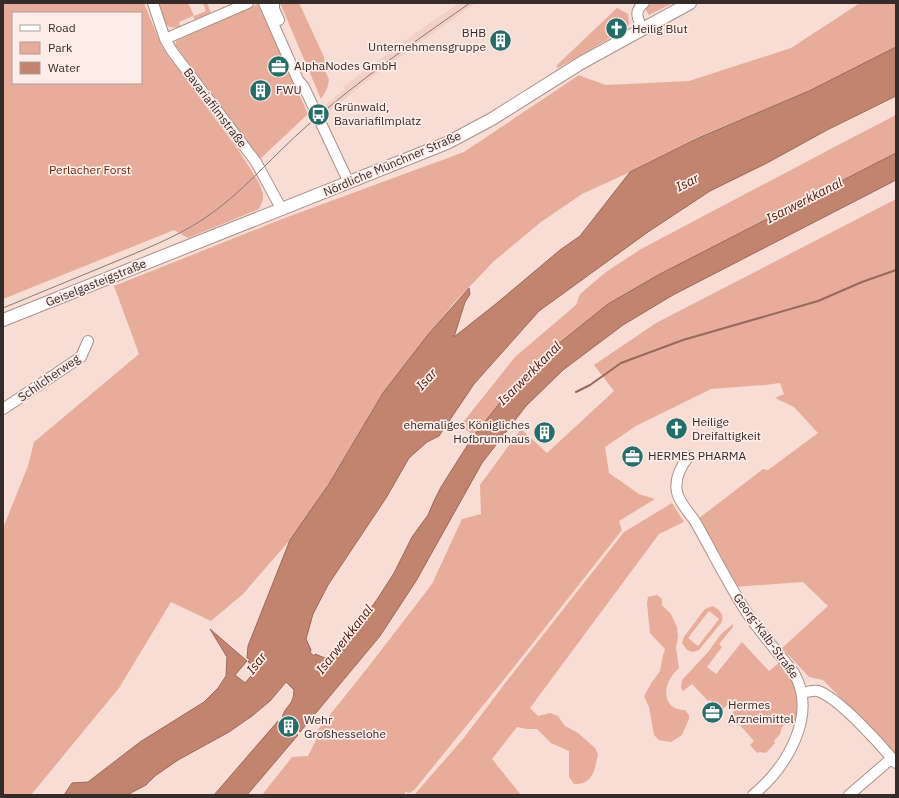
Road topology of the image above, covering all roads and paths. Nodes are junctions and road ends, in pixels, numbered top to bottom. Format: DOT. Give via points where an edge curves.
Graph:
graph roads {
  1 [pos="154,3"];
  2 [pos="264,3"];
  3 [pos="274,3"];
  4 [pos="644,3"];
  5 [pos="690,3"];
  6 [pos="242,4"];
  7 [pos="642,28"];
  8 [pos="165,39"];
  9 [pos="304,87"];
  10 [pos="353,181"];
  11 [pos="282,210"];
  12 [pos="190,246"];
  13 [pos="3,320"];
  14 [pos="88,341"];
  15 [pos="3,409"];
  16 [pos="689,456"];
  17 [pos="802,693"];
  18 [pos="894,760"];
  19 [pos="753,795"];
  20 [pos="849,795"];
  1 -- 8 [label="street, Bavariafilmstraße"];
  2 -- 9 [label="street" via="298,80"];
  3 -- 9 [label="street" via="304,78"];
  4 -- 7 [label="street" via="637,12"];
  5 -- 7 [label="main road, Nördliche Münchner Straße"];
  6 -- 8 [label="street"];
  7 -- 10 [label="main road, Nördliche Münchner Straße" via="463,135"];
  8 -- 11 [label="street, Bavariafilmstraße" via="256,162"];
  9 -- 10 [label="street"];
  10 -- 11 [label="main road, Nördliche Münchner Straße"];
  11 -- 12 [label="main road, Nördliche Münchner Straße"];
  12 -- 13 [label="main road, Geiselgasteigstraße"];
  14 -- 15 [label="street, Schilcherweg" via="81,357"];
  16 -- 17 [label="street, Georg-Kalb-Straße" via="677,474 677,493 738,599 794,673"];
  17 -- 18 [label="street" via="817,691 836,703"];
  17 -- 19 [label="street, Georg-Kalb-Straße" via="802,716 792,745 774,773"];
  18 -- 20 [label="street"];
}
